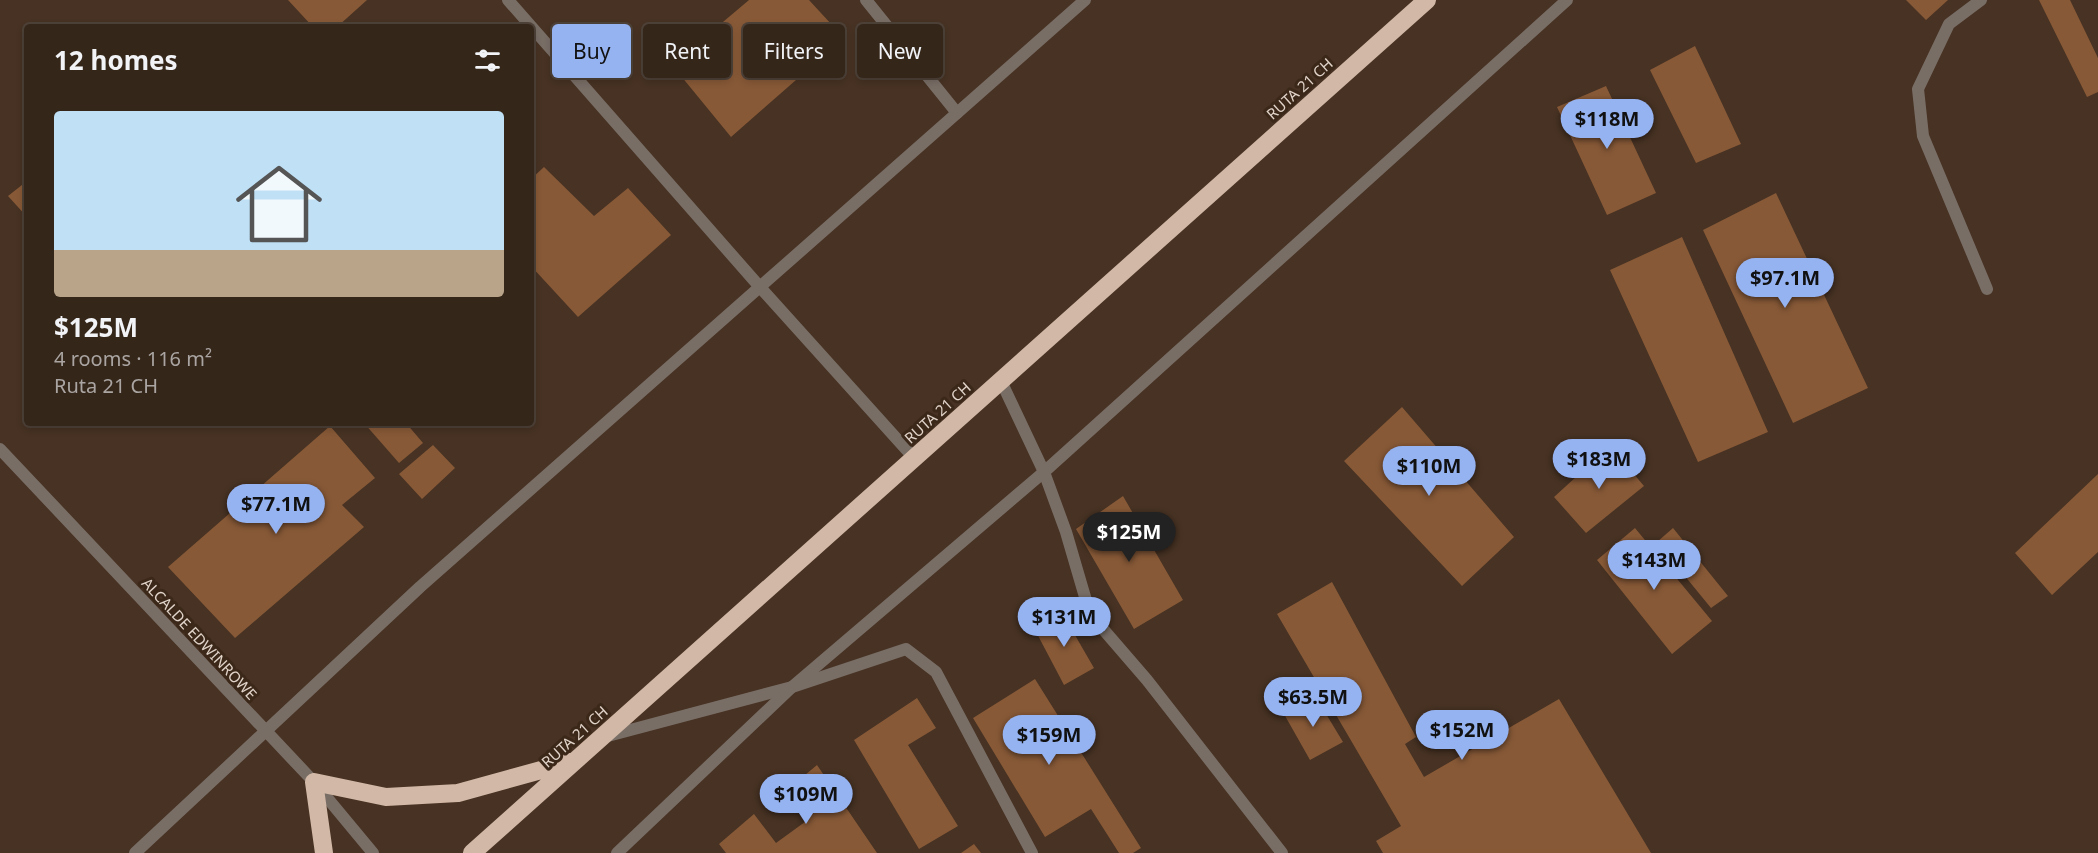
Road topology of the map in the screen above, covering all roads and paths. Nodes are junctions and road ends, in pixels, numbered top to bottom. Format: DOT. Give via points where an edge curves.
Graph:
graph roads {
  1 [pos="508,0"];
  2 [pos="866,0"];
  3 [pos="1085,0"];
  4 [pos="1427,0"];
  5 [pos="1567,0"];
  6 [pos="1981,0"];
  7 [pos="529,24"];
  8 [pos="534,30"];
  9 [pos="957,113"];
  10 [pos="759,286"];
  11 [pos="1987,289"];
  12 [pos="1001,381"];
  13 [pos="0,449"];
  14 [pos="914,458"];
  15 [pos="1044,472"];
  16 [pos="792,687"];
  17 [pos="265,732"];
  18 [pos="601,738"];
  19 [pos="575,761"];
  20 [pos="314,782"];
  21 [pos="135,853"];
  22 [pos="324,853"];
  23 [pos="373,853"];
  24 [pos="472,853"];
  25 [pos="617,853"];
  26 [pos="1032,853"];
  27 [pos="1282,853"];
  1 -- 7 [label="street"];
  2 -- 9 [label="street"];
  3 -- 9 [label="street"];
  4 -- 12 [label="highway, RUTA 21 CH"];
  5 -- 15 [label="street"];
  6 -- 11 [label="street" via="1949,24 1918,88 1923,136"];
  8 -- 10 [label="street"];
  9 -- 10 [label="street"];
  10 -- 14 [label="street"];
  10 -- 17 [label="street" via="420,587"];
  12 -- 14 [label="highway, RUTA 21 CH"];
  12 -- 15 [label="street"];
  13 -- 17 [label="street, ALCALDE EDWINROWE"];
  14 -- 18 [label="highway, RUTA 21 CH"];
  15 -- 16 [label="street"];
  15 -- 27 [label="street" via="1090,614 1147,680"];
  16 -- 18 [label="street"];
  16 -- 25 [label="street"];
  16 -- 26 [label="street" via="906,649 936,672"];
  17 -- 20 [label="street, ALCALDE EDWINROWE"];
  17 -- 21 [label="street"];
  18 -- 19 [label="highway, RUTA 21 CH"];
  19 -- 20 [label="highway" via="458,793 386,797"];
  19 -- 24 [label="highway, RUTA 21 CH"];
  20 -- 22 [label="highway"];
  20 -- 23 [label="street, ALCALDE EDWINROWE"];
}
